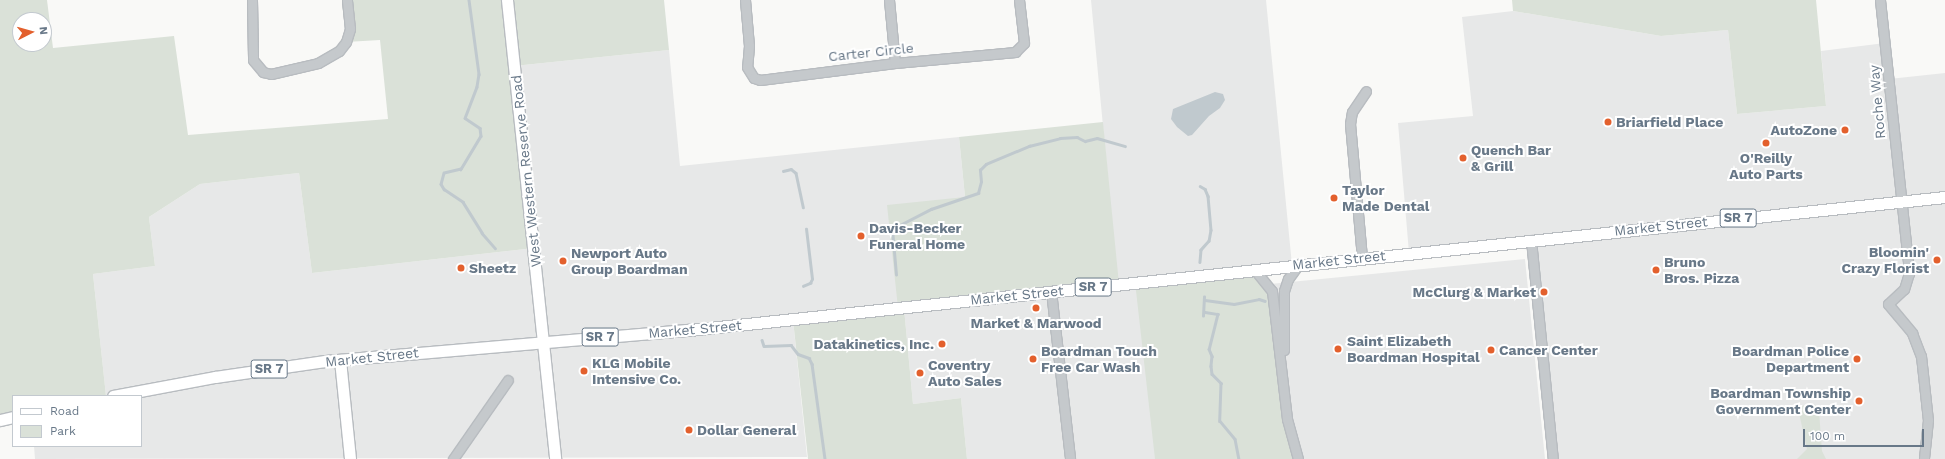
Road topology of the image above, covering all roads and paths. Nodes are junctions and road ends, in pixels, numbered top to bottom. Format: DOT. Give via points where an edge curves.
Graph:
graph roads {
  1 [pos="252,0"];
  2 [pos="347,0"];
  3 [pos="507,0"];
  4 [pos="745,0"];
  5 [pos="889,0"];
  6 [pos="1019,0"];
  7 [pos="1880,0"];
  8 [pos="895,63"];
  9 [pos="1366,90"];
  10 [pos="1945,197"];
  11 [pos="1902,200"];
  12 [pos="1531,240"];
  13 [pos="1362,258"];
  14 [pos="1299,264"];
  15 [pos="1254,269"];
  16 [pos="1051,292"];
  17 [pos="544,341"];
  18 [pos="340,360"];
  19 [pos="1282,366"];
  20 [pos="508,380"];
  21 [pos="118,395"];
  22 [pos="12,417"];
  23 [pos="0,420"];
  24 [pos="350,459"];
  25 [pos="453,459"];
  26 [pos="555,459"];
  27 [pos="1070,459"];
  28 [pos="1298,459"];
  29 [pos="1553,459"];
  30 [pos="1924,459"];
  1 -- 2 [label="street" via="253,60 256,66 271,74 318,63 339,51 346,42 350,29"];
  3 -- 17 [label="main road, West Western Reserve Road"];
  4 -- 8 [label="street, Carter Circle" via="749,46 747,67 758,79"];
  5 -- 8 [label="street"];
  6 -- 8 [label="street, Carter Circle" via="1024,44 1015,52"];
  7 -- 11 [label="street, Roche Way"];
  9 -- 13 [label="street" via="1352,112 1350,124"];
  10 -- 11 [label="main road, Market Street / SR 7"];
  11 -- 12 [label="main road, Market Street / SR 7"];
  11 -- 30 [label="street, Roche Way" via="1909,273 1904,289 1888,304 1912,333 1921,356 1928,420"];
  12 -- 13 [label="main road, Market Street / SR 7"];
  12 -- 29 [label="street"];
  13 -- 14 [label="main road, Market Street / SR 7"];
  14 -- 15 [label="main road, Market Street / SR 7"];
  14 -- 19 [label="street" via="1288,279 1284,291 1285,335"];
  15 -- 16 [label="main road, Market Street / SR 7"];
  15 -- 19 [label="street" via="1272,291"];
  16 -- 17 [label="main road, Market Street / SR 7" via="690,330"];
  16 -- 27 [label="street"];
  17 -- 18 [label="main road, Market Street / SR 7"];
  17 -- 26 [label="main road, West Western Reserve Road"];
  18 -- 21 [label="main road, Market Street / SR 7" via="215,377"];
  18 -- 24 [label="main road"];
  19 -- 28 [label="street" via="1288,420"];
  20 -- 25 [label="street"];
  22 -- 23 [label="main road"];
}
